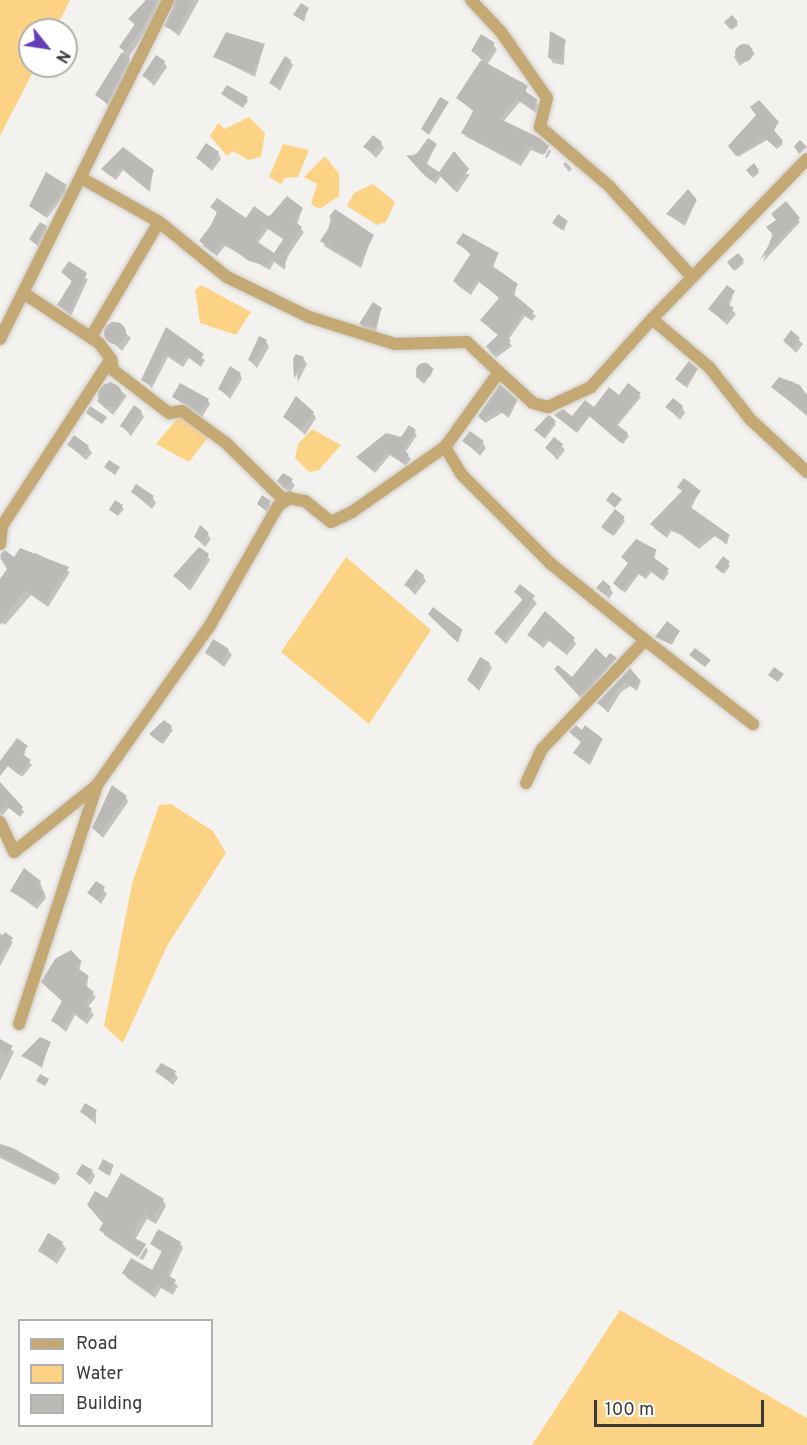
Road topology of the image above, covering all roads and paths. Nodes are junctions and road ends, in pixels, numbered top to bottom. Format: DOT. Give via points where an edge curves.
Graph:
graph roads {
  1 [pos="168,0"];
  2 [pos="471,0"];
  3 [pos="807,159"];
  4 [pos="83,179"];
  5 [pos="159,222"];
  6 [pos="693,277"];
  7 [pos="25,294"];
  8 [pos="652,319"];
  9 [pos="91,337"];
  10 [pos="0,339"];
  11 [pos="111,359"];
  12 [pos="499,372"];
  13 [pos="445,447"];
  14 [pos="807,472"];
  15 [pos="285,501"];
  16 [pos="0,544"];
  17 [pos="645,640"];
  18 [pos="753,724"];
  19 [pos="526,783"];
  20 [pos="97,785"];
  21 [pos="0,822"];
  22 [pos="14,852"];
  23 [pos="0,855"];
  24 [pos="19,1024"];
  1 -- 4 [label="street"];
  2 -- 6 [label="street" via="501,32 547,98 540,127 609,186"];
  3 -- 6 [label="street"];
  4 -- 5 [label="street"];
  4 -- 7 [label="street"];
  5 -- 9 [label="street"];
  5 -- 12 [label="street" via="227,277 309,317 394,344 467,342"];
  6 -- 8 [label="street"];
  7 -- 9 [label="street"];
  7 -- 10 [label="street"];
  8 -- 12 [label="street" via="591,387 548,407 533,403"];
  8 -- 14 [label="street" via="709,367 750,419"];
  9 -- 11 [label="street"];
  11 -- 15 [label="street" via="113,370 169,413 182,411 226,443"];
  11 -- 16 [label="street" via="2,526"];
  12 -- 13 [label="street"];
  13 -- 15 [label="street" via="331,522 305,501"];
  13 -- 17 [label="street" via="461,474 550,563"];
  15 -- 20 [label="street" via="203,637"];
  17 -- 18 [label="street"];
  17 -- 19 [label="street" via="542,749 535,773"];
  20 -- 22 [label="street"];
  20 -- 24 [label="street"];
  21 -- 22 [label="street"];
  22 -- 23 [label="street"];
}
